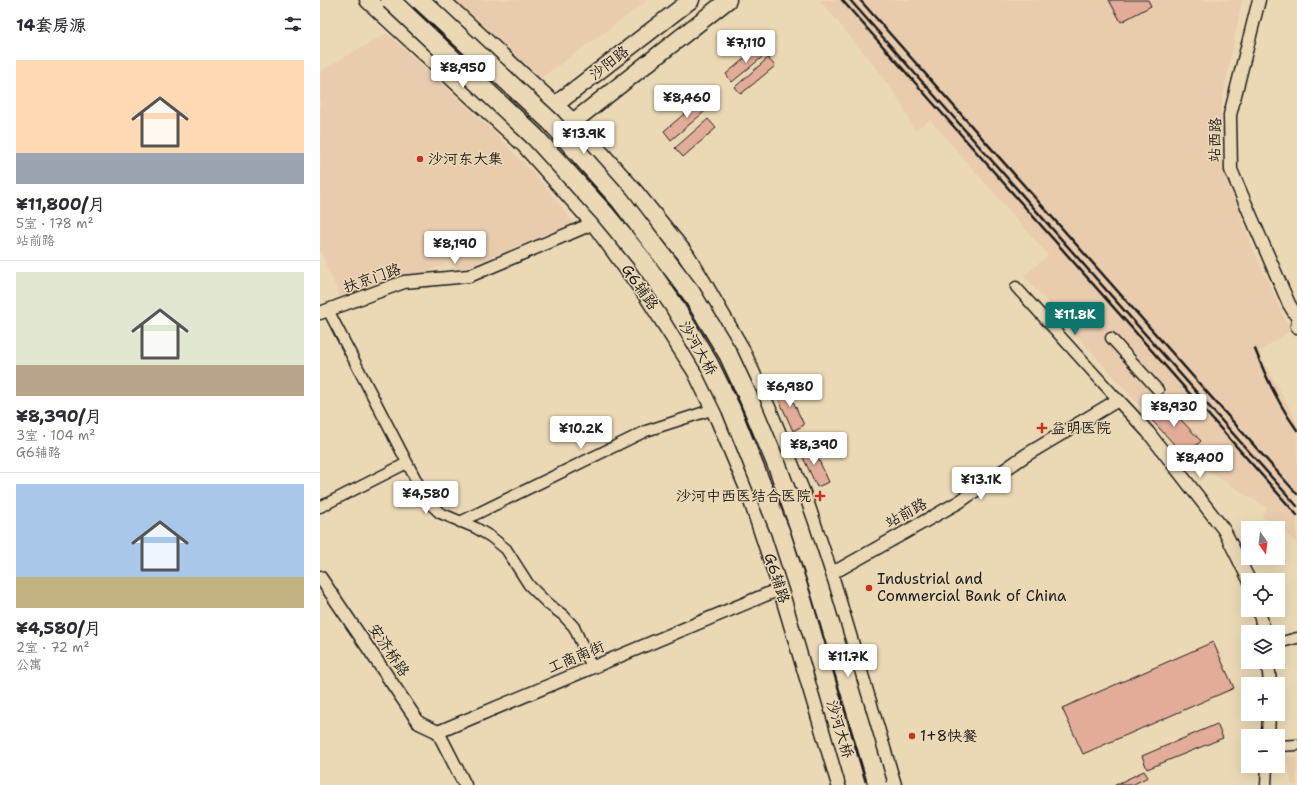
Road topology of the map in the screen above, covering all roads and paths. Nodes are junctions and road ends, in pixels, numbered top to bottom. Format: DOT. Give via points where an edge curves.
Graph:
graph roads {
  1 [pos="420,0"];
  2 [pos="440,0"];
  3 [pos="691,0"];
  4 [pos="728,0"];
  5 [pos="1259,0"];
  6 [pos="379,3"];
  7 [pos="447,73"];
  8 [pos="484,80"];
  9 [pos="555,105"];
  10 [pos="573,122"];
  11 [pos="538,125"];
  12 [pos="554,136"];
  13 [pos="594,223"];
  14 [pos="1016,287"];
  15 [pos="324,312"];
  16 [pos="1297,317"];
  17 [pos="1297,328"];
  18 [pos="1111,338"];
  19 [pos="1158,390"];
  20 [pos="1118,400"];
  21 [pos="714,409"];
  22 [pos="407,463"];
  23 [pos="320,508"];
  24 [pos="460,522"];
  25 [pos="829,572"];
  26 [pos="1246,573"];
  27 [pos="320,577"];
  28 [pos="806,580"];
  29 [pos="781,588"];
  30 [pos="1297,638"];
  31 [pos="1285,641"];
  32 [pos="592,668"];
  33 [pos="438,732"];
  34 [pos="1297,745"];
  35 [pos="1285,746"];
  36 [pos="1267,773"];
  37 [pos="887,782"];
  38 [pos="465,785"];
  39 [pos="840,785"];
  40 [pos="856,785"];
  41 [pos="1266,785"];
  1 -- 37 [label="highway, 沙河大桥, bridge" via="551,122 620,200 691,293 728,354 778,468"];
  2 -- 9 [label="main road"];
  2 -- 11 [label="street" via="448,32"];
  3 -- 9 [label="main road, 沙阳路"];
  4 -- 10 [label="main road, 沙阳路"];
  5 -- 16 [label="street, 站西路" via="1230,115 1231,170"];
  6 -- 7 [label="main road, G6辅路"];
  6 -- 8 [label="main road" via="419,17"];
  6 -- 40 [label="highway, 沙河大桥, bridge" via="535,137 641,258 709,364 731,409 780,531"];
  7 -- 8 [label="main road"];
  7 -- 13 [label="main road, G6辅路" via="524,144"];
  8 -- 11 [label="main road"];
  9 -- 10 [label="main road"];
  9 -- 11 [label="main road, 沙阳路"];
  10 -- 12 [label="main road"];
  10 -- 25 [label="main road" via="686,255 703,283 740,349 770,412 804,498"];
  11 -- 12 [label="main road"];
  12 -- 28 [label="street" via="650,253 705,336 751,429"];
  13 -- 15 [label="street, 扶京门路" via="469,276 404,282"];
  13 -- 21 [label="main road, G6辅路" via="667,326 696,372"];
  14 -- 20 [label="street"];
  15 -- 22 [label="street"];
  16 -- 17 [label="street"];
  18 -- 19 [label="street"];
  20 -- 25 [label="street, 站前路" via="1026,456 959,502 850,564"];
  20 -- 26 [label="street" via="1148,432 1224,530"];
  21 -- 24 [label="street" via="646,431"];
  21 -- 29 [label="main road, G6辅路" via="748,486"];
  22 -- 23 [label="street"];
  22 -- 24 [label="street" via="427,501 440,513"];
  24 -- 32 [label="street" via="476,528 506,549 529,585 574,627"];
  25 -- 28 [label="street, 站前路"];
  25 -- 37 [label="main road"];
  27 -- 33 [label="street, 安济桥路" via="419,723"];
  28 -- 29 [label="street, 工商南街"];
  28 -- 37 [label="street" via="859,750"];
  29 -- 32 [label="street, 工商南街"];
  29 -- 39 [label="main road, G6辅路"];
  30 -- 31 [label="street"];
  32 -- 33 [label="street, 工商南街"];
  33 -- 38 [label="street"];
  34 -- 35 [label="street"];
  36 -- 41 [label="street"];
}
